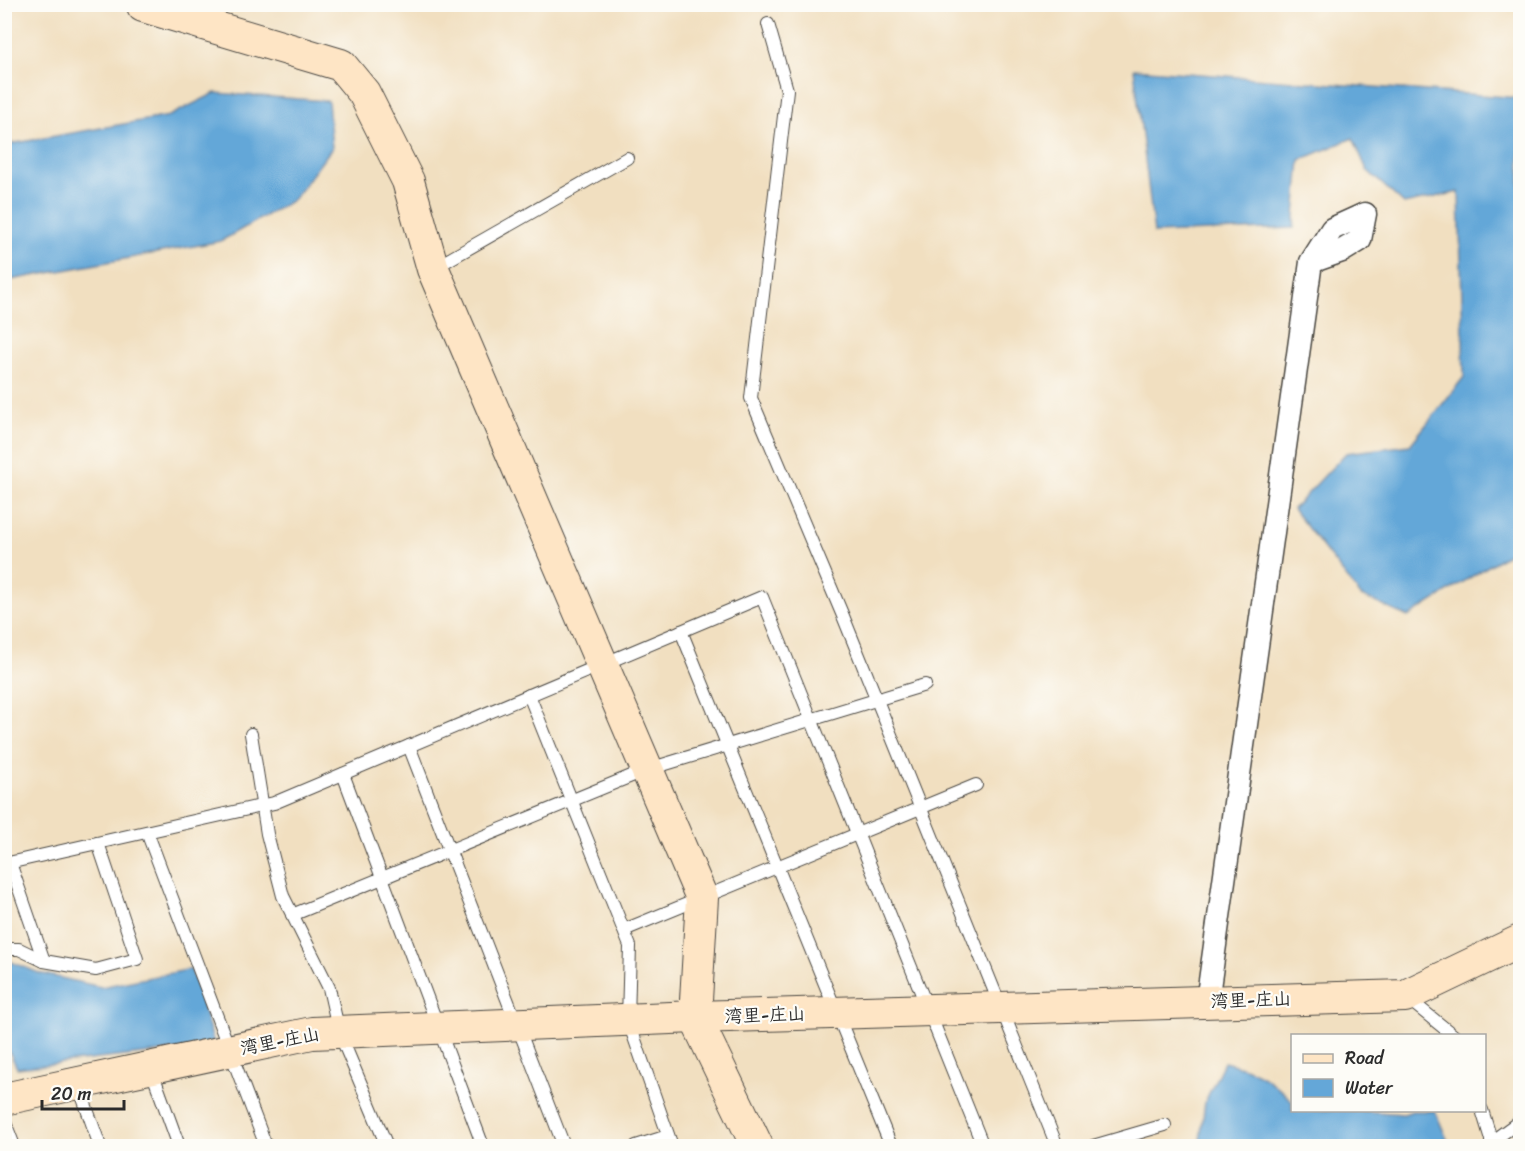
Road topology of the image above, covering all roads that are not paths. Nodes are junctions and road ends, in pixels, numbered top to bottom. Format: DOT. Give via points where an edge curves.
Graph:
graph roads {
  1 [pos="143,6"];
  2 [pos="768,24"];
  3 [pos="627,158"];
  4 [pos="1311,262"];
  5 [pos="433,269"];
  6 [pos="681,631"];
  7 [pos="602,664"];
  8 [pos="925,685"];
  9 [pos="529,695"];
  10 [pos="878,700"];
  11 [pos="811,720"];
  12 [pos="251,734"];
  13 [pos="727,745"];
  14 [pos="409,746"];
  15 [pos="646,770"];
  16 [pos="343,774"];
  17 [pos="976,785"];
  18 [pos="572,801"];
  19 [pos="262,806"];
  20 [pos="921,808"];
  21 [pos="147,832"];
  22 [pos="857,834"];
  23 [pos="98,843"];
  24 [pos="449,851"];
  25 [pos="7,864"];
  26 [pos="777,867"];
  27 [pos="382,878"];
  28 [pos="702,898"];
  29 [pos="292,915"];
  30 [pos="624,930"];
  31 [pos="1521,941"];
  32 [pos="4,949"];
  33 [pos="44,961"];
  34 [pos="1405,996"];
  35 [pos="1207,1002"];
  36 [pos="1001,1008"];
  37 [pos="927,1010"];
  38 [pos="836,1013"];
  39 [pos="694,1017"];
  40 [pos="628,1020"];
  41 [pos="516,1024"];
  42 [pos="438,1028"];
  43 [pos="339,1032"];
  44 [pos="1453,1034"];
  45 [pos="230,1051"];
  46 [pos="150,1068"];
  47 [pos="78,1083"];
  48 [pos="4,1099"];
  49 [pos="1483,1112"];
  50 [pos="4,1120"];
  51 [pos="1521,1121"];
  52 [pos="1165,1125"];
  53 [pos="670,1141"];
  54 [pos="1492,1144"];
  55 [pos="14,1146"];
  56 [pos="100,1146"];
  57 [pos="179,1146"];
  58 [pos="266,1146"];
  59 [pos="387,1146"];
  60 [pos="483,1146"];
  61 [pos="564,1146"];
  62 [pos="636,1146"];
  63 [pos="757,1146"];
  64 [pos="891,1146"];
  65 [pos="983,1146"];
  66 [pos="1057,1146"];
  67 [pos="1093,1146"];
  1 -- 5 [label="main road" via="341,65 364,93 408,181"];
  2 -- 10 [label="lane" via="787,90 751,398"];
  3 -- 5 [label="lane"];
  4 -- 35 [label="street"];
  5 -- 7 [label="main road"];
  6 -- 7 [label="lane"];
  6 -- 11 [label="lane" via="762,597"];
  6 -- 13 [label="lane"];
  7 -- 9 [label="lane"];
  7 -- 15 [label="main road"];
  8 -- 10 [label="lane"];
  9 -- 14 [label="lane"];
  9 -- 18 [label="lane"];
  10 -- 11 [label="lane"];
  10 -- 20 [label="lane"];
  11 -- 13 [label="lane"];
  11 -- 22 [label="lane"];
  12 -- 19 [label="lane"];
  13 -- 15 [label="lane"];
  13 -- 26 [label="lane"];
  14 -- 16 [label="lane"];
  14 -- 24 [label="lane"];
  15 -- 18 [label="lane"];
  15 -- 28 [label="main road"];
  16 -- 19 [label="lane"];
  16 -- 27 [label="lane"];
  17 -- 20 [label="lane"];
  18 -- 24 [label="lane"];
  18 -- 30 [label="lane"];
  19 -- 21 [label="lane"];
  19 -- 29 [label="lane" via="283,896"];
  20 -- 22 [label="lane"];
  20 -- 36 [label="lane"];
  21 -- 23 [label="lane"];
  21 -- 45 [label="lane"];
  22 -- 26 [label="lane"];
  22 -- 37 [label="lane"];
  23 -- 25 [label="lane"];
  23 -- 33 [label="lane" via="137,959 96,970"];
  24 -- 27 [label="lane"];
  24 -- 41 [label="lane"];
  25 -- 33 [label="lane"];
  26 -- 28 [label="lane"];
  26 -- 38 [label="lane"];
  27 -- 29 [label="lane"];
  27 -- 42 [label="lane"];
  28 -- 30 [label="lane"];
  28 -- 39 [label="main road"];
  29 -- 43 [label="lane" via="329,988"];
  30 -- 40 [label="lane" via="630,946"];
  31 -- 34 [label="main road, 湾里-庄山"];
  32 -- 33 [label="lane" via="19,949"];
  34 -- 35 [label="main road, 湾里-庄山"];
  34 -- 44 [label="lane"];
  35 -- 36 [label="main road, 湾里-庄山"];
  36 -- 37 [label="main road, 湾里-庄山"];
  36 -- 66 [label="lane"];
  37 -- 38 [label="main road, 湾里-庄山"];
  37 -- 65 [label="lane"];
  38 -- 39 [label="main road, 湾里-庄山"];
  38 -- 64 [label="lane"];
  39 -- 40 [label="main road, 湾里-庄山"];
  39 -- 63 [label="main road"];
  40 -- 41 [label="main road, 湾里-庄山"];
  40 -- 53 [label="lane"];
  41 -- 42 [label="main road, 湾里-庄山"];
  41 -- 61 [label="lane"];
  42 -- 43 [label="main road, 湾里-庄山"];
  42 -- 60 [label="lane"];
  43 -- 45 [label="main road, 湾里-庄山" via="312,1033"];
  43 -- 59 [label="lane"];
  45 -- 46 [label="main road, 湾里-庄山"];
  45 -- 58 [label="lane"];
  46 -- 47 [label="main road, 湾里-庄山"];
  46 -- 57 [label="lane"];
  47 -- 48 [label="main road, 湾里-庄山"];
  47 -- 56 [label="lane"];
  49 -- 54 [label="lane"];
  50 -- 55 [label="lane"];
  51 -- 54 [label="lane"];
  52 -- 67 [label="lane"];
  53 -- 62 [label="lane"];
}
